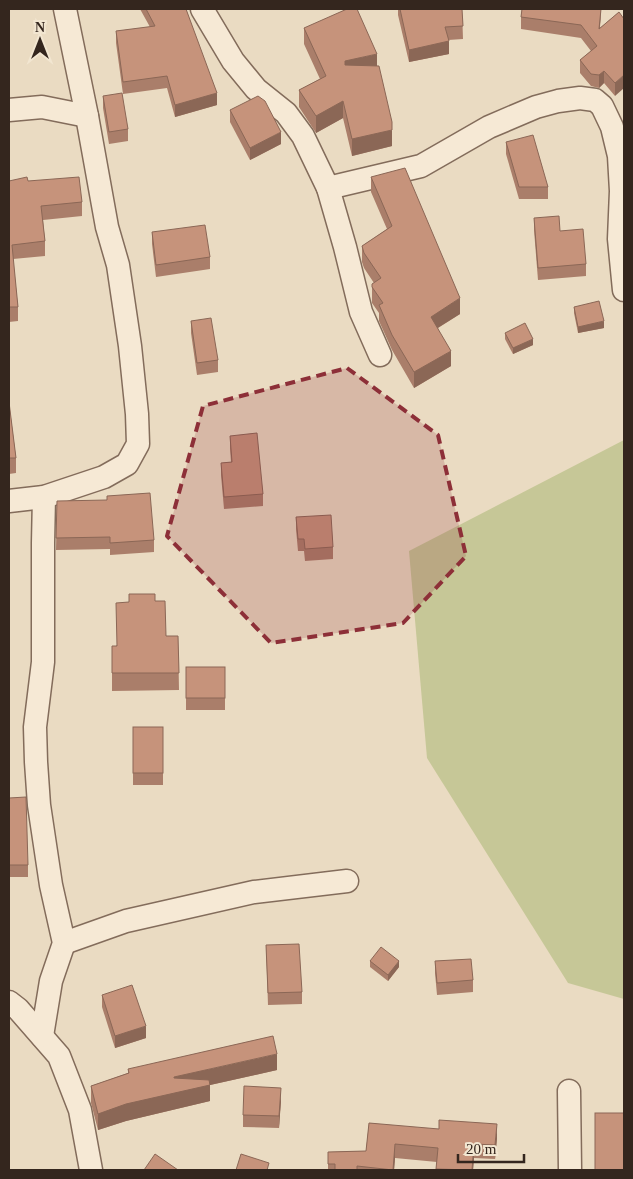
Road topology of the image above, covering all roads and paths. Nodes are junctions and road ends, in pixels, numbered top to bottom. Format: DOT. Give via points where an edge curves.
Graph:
graph roads {
  1 [pos="65,9"];
  2 [pos="202,9"];
  3 [pos="9,110"];
  4 [pos="87,116"];
  5 [pos="328,188"];
  6 [pos="624,290"];
  7 [pos="380,355"];
  8 [pos="44,497"];
  9 [pos="9,501"];
  10 [pos="347,881"];
  11 [pos="64,942"];
  12 [pos="9,1002"];
  13 [pos="42,1036"];
  14 [pos="568,1091"];
  15 [pos="91,1170"];
  16 [pos="570,1170"];
  1 -- 4 [label="street"];
  2 -- 5 [label="street" via="233,61 256,89 286,113 303,136"];
  3 -- 4 [label="street" via="42,107"];
  4 -- 8 [label="street" via="107,227 118,265 130,346 138,444 127,464 104,477"];
  5 -- 6 [label="street" via="421,166 489,127 536,107 580,98 595,100 602,106 612,127 619,156 619,239"];
  5 -- 7 [label="street" via="360,312"];
  8 -- 9 [label="street"];
  8 -- 11 [label="street" via="43,662 35,727 36,762 39,805"];
  10 -- 11 [label="street" via="254,892 126,921"];
  11 -- 13 [label="street" via="51,981"];
  12 -- 13 [label="street"];
  13 -- 15 [label="street" via="59,1056 80,1110"];
  14 -- 16 [label="street"];
}
